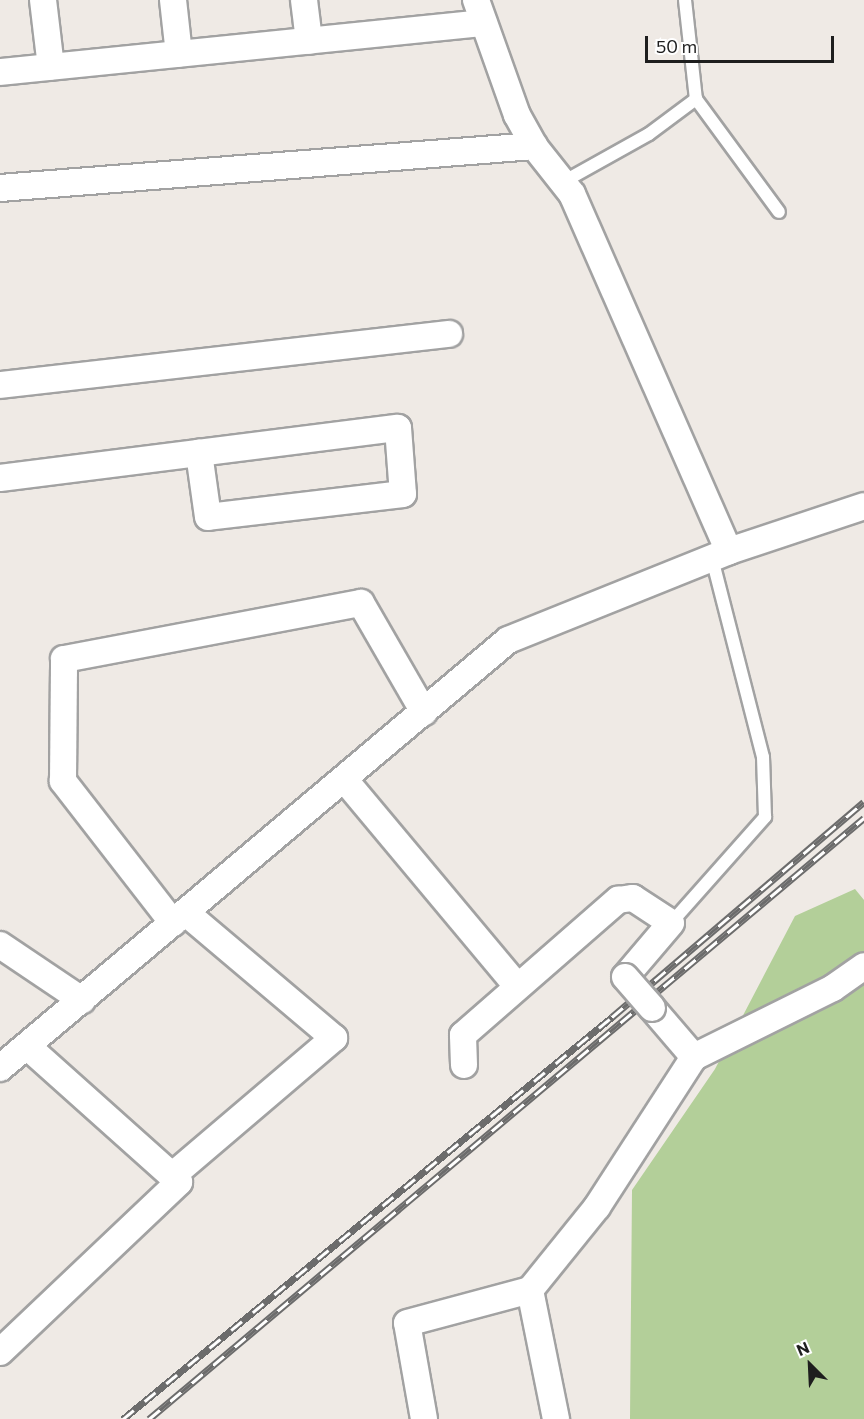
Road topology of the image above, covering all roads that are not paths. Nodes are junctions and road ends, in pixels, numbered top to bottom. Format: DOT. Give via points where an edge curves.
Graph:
graph roads {
  1 [pos="43,0"];
  2 [pos="173,0"];
  3 [pos="304,0"];
  4 [pos="685,0"];
  5 [pos="480,11"];
  6 [pos="309,41"];
  7 [pos="179,54"];
  8 [pos="51,67"];
  9 [pos="0,72"];
  10 [pos="696,99"];
  11 [pos="534,146"];
  12 [pos="563,182"];
  13 [pos="0,188"];
  14 [pos="779,212"];
  15 [pos="448,334"];
  16 [pos="0,385"];
  17 [pos="199,453"];
  18 [pos="0,478"];
  19 [pos="864,506"];
  20 [pos="720,555"];
  21 [pos="424,712"];
  22 [pos="344,779"];
  23 [pos="180,918"];
  24 [pos="671,923"];
  25 [pos="0,945"];
  26 [pos="864,966"];
  27 [pos="516,985"];
  28 [pos="82,1000"];
  29 [pos="27,1046"];
  30 [pos="694,1057"];
  31 [pos="464,1065"];
  32 [pos="0,1068"];
  33 [pos="172,1176"];
  34 [pos="530,1290"];
  35 [pos="0,1353"];
  36 [pos="424,1419"];
  37 [pos="556,1419"];
  1 -- 8 [label="street"];
  2 -- 7 [label="street"];
  3 -- 6 [label="street"];
  4 -- 10 [label="lane"];
  5 -- 6 [label="street"];
  5 -- 11 [label="street" via="518,115"];
  6 -- 7 [label="street"];
  7 -- 8 [label="street"];
  8 -- 9 [label="street"];
  10 -- 12 [label="lane" via="649,134"];
  10 -- 14 [label="lane"];
  11 -- 12 [label="street"];
  11 -- 13 [label="street"];
  12 -- 20 [label="street" via="572,194"];
  15 -- 16 [label="street"];
  17 -- 17 [label="street" via="208,517 403,494 398,428"];
  17 -- 18 [label="street"];
  19 -- 20 [label="street"];
  20 -- 21 [label="street" via="508,640"];
  20 -- 24 [label="lane" via="764,757 765,817"];
  21 -- 22 [label="street"];
  21 -- 23 [label="street" via="361,603 64,659 63,782"];
  22 -- 23 [label="street"];
  22 -- 27 [label="street"];
  23 -- 28 [label="street"];
  23 -- 33 [label="street" via="334,1038"];
  24 -- 27 [label="street" via="633,898 618,900"];
  24 -- 30 [label="street, bridge" via="625,977"];
  25 -- 28 [label="street"];
  26 -- 30 [label="street" via="833,988"];
  27 -- 31 [label="street" via="463,1035"];
  28 -- 29 [label="street"];
  29 -- 32 [label="street"];
  29 -- 33 [label="street"];
  30 -- 34 [label="street" via="597,1207"];
  33 -- 35 [label="street" via="179,1182"];
  34 -- 36 [label="street" via="407,1323"];
  34 -- 37 [label="street"];
}
